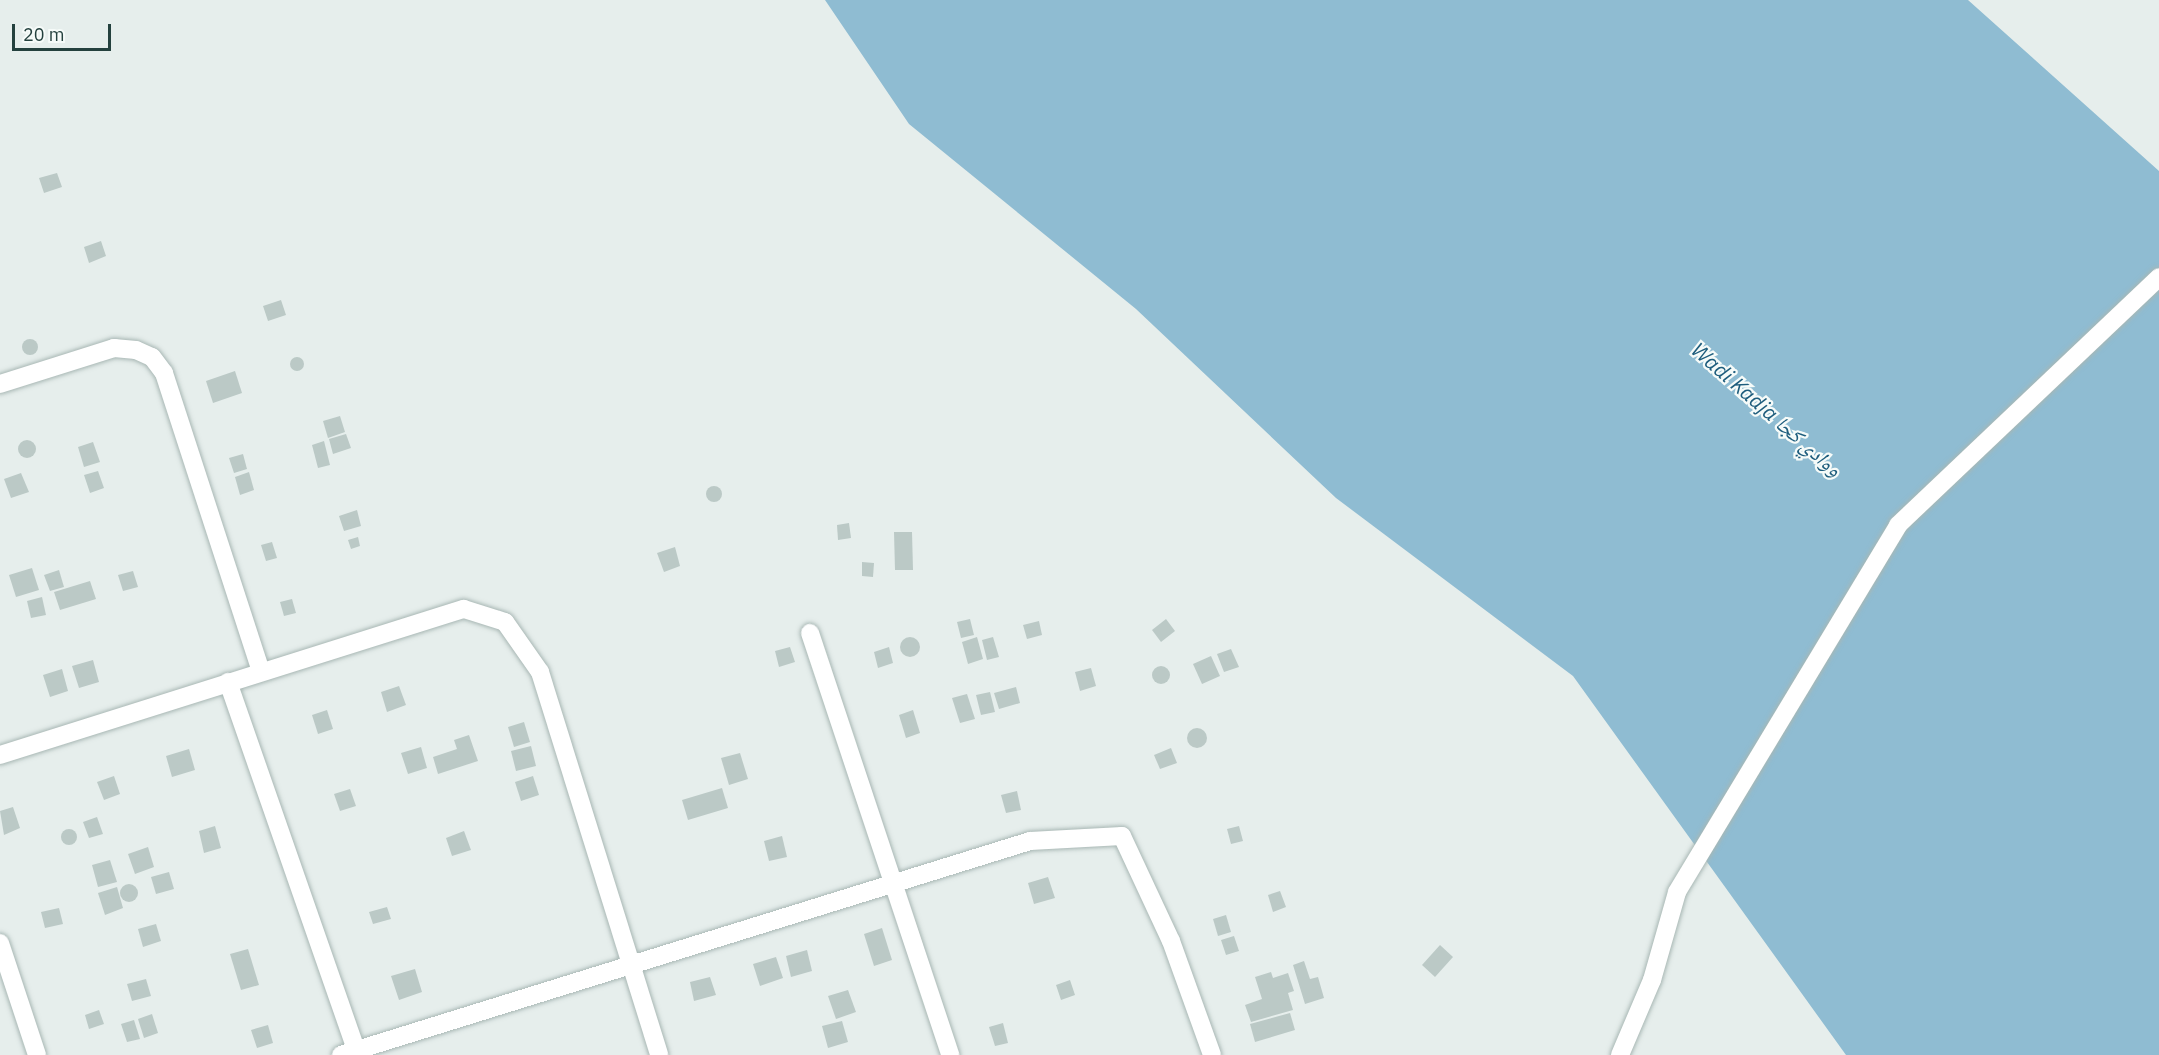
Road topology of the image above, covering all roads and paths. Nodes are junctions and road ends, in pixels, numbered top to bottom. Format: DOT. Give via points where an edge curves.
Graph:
graph roads {
  1 [pos="2159,277"];
  2 [pos="0,384"];
  3 [pos="810,633"];
  4 [pos="261,671"];
  5 [pos="228,682"];
  6 [pos="0,755"];
  7 [pos="894,881"];
  8 [pos="0,944"];
  9 [pos="628,963"];
  10 [pos="352,1053"];
  11 [pos="37,1055"];
  12 [pos="659,1055"];
  13 [pos="950,1055"];
  14 [pos="1212,1055"];
  15 [pos="1620,1055"];
  1 -- 15 [label="street" via="1898,525 1677,892 1652,980"];
  2 -- 4 [label="street" via="114,348 136,350 152,357 164,373"];
  3 -- 7 [label="street"];
  4 -- 5 [label="street"];
  4 -- 9 [label="street" via="464,609 506,622 540,672"];
  5 -- 6 [label="street"];
  5 -- 10 [label="street"];
  7 -- 9 [label="street"];
  7 -- 13 [label="street"];
  7 -- 14 [label="street" via="1030,841 1122,836 1171,941"];
  8 -- 11 [label="street"];
  9 -- 10 [label="street"];
  9 -- 12 [label="street"];
}
